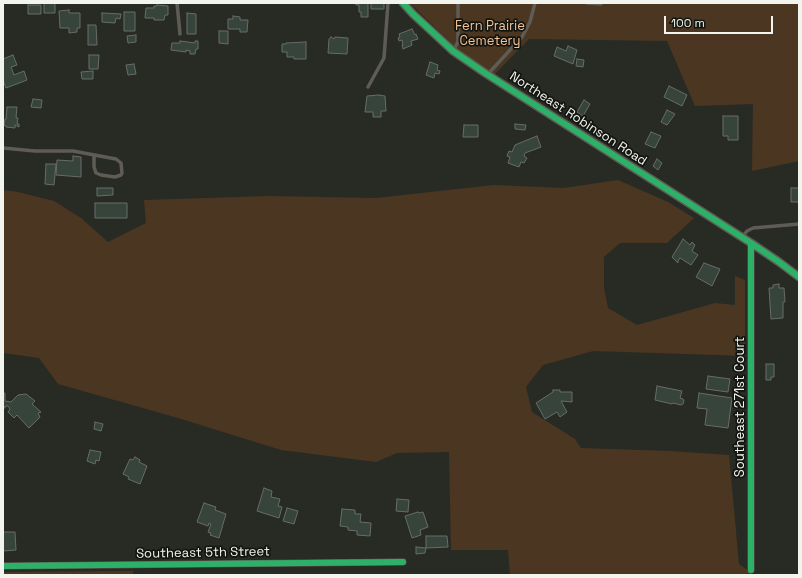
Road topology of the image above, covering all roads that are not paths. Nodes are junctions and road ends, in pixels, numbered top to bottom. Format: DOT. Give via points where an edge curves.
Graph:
graph roads {
  1 [pos="177,3"];
  2 [pos="388,3"];
  3 [pos="403,3"];
  4 [pos="458,3"];
  5 [pos="587,3"];
  6 [pos="536,4"];
  7 [pos="601,4"];
  8 [pos="180,34"];
  9 [pos="453,51"];
  10 [pos="488,74"];
  11 [pos="368,87"];
  12 [pos="3,148"];
  13 [pos="94,155"];
  14 [pos="799,224"];
  15 [pos="742,237"];
  16 [pos="751,243"];
  17 [pos="799,277"];
  18 [pos="403,562"];
  19 [pos="3,566"];
  20 [pos="751,570"];
  1 -- 8 [label="lane"];
  2 -- 11 [label="lane" via="384,58"];
  3 -- 9 [label="street, Northeast Robinson Road"];
  4 -- 9 [label="lane" via="458,42"];
  5 -- 7 [label="lane"];
  6 -- 10 [label="lane" via="522,37"];
  9 -- 10 [label="street, Northeast Robinson Road"];
  10 -- 15 [label="street, Northeast Robinson Road"];
  12 -- 13 [label="lane" via="73,151"];
  13 -- 13 [label="lane" via="119,160 122,166 121,175 115,177 96,173"];
  14 -- 15 [label="lane" via="753,228"];
  15 -- 16 [label="street, Northeast Robinson Road"];
  16 -- 17 [label="street, Northeast Robinson Road"];
  16 -- 20 [label="street, Southeast 271st Court"];
  18 -- 19 [label="street, Southeast 5th Street"];
}
